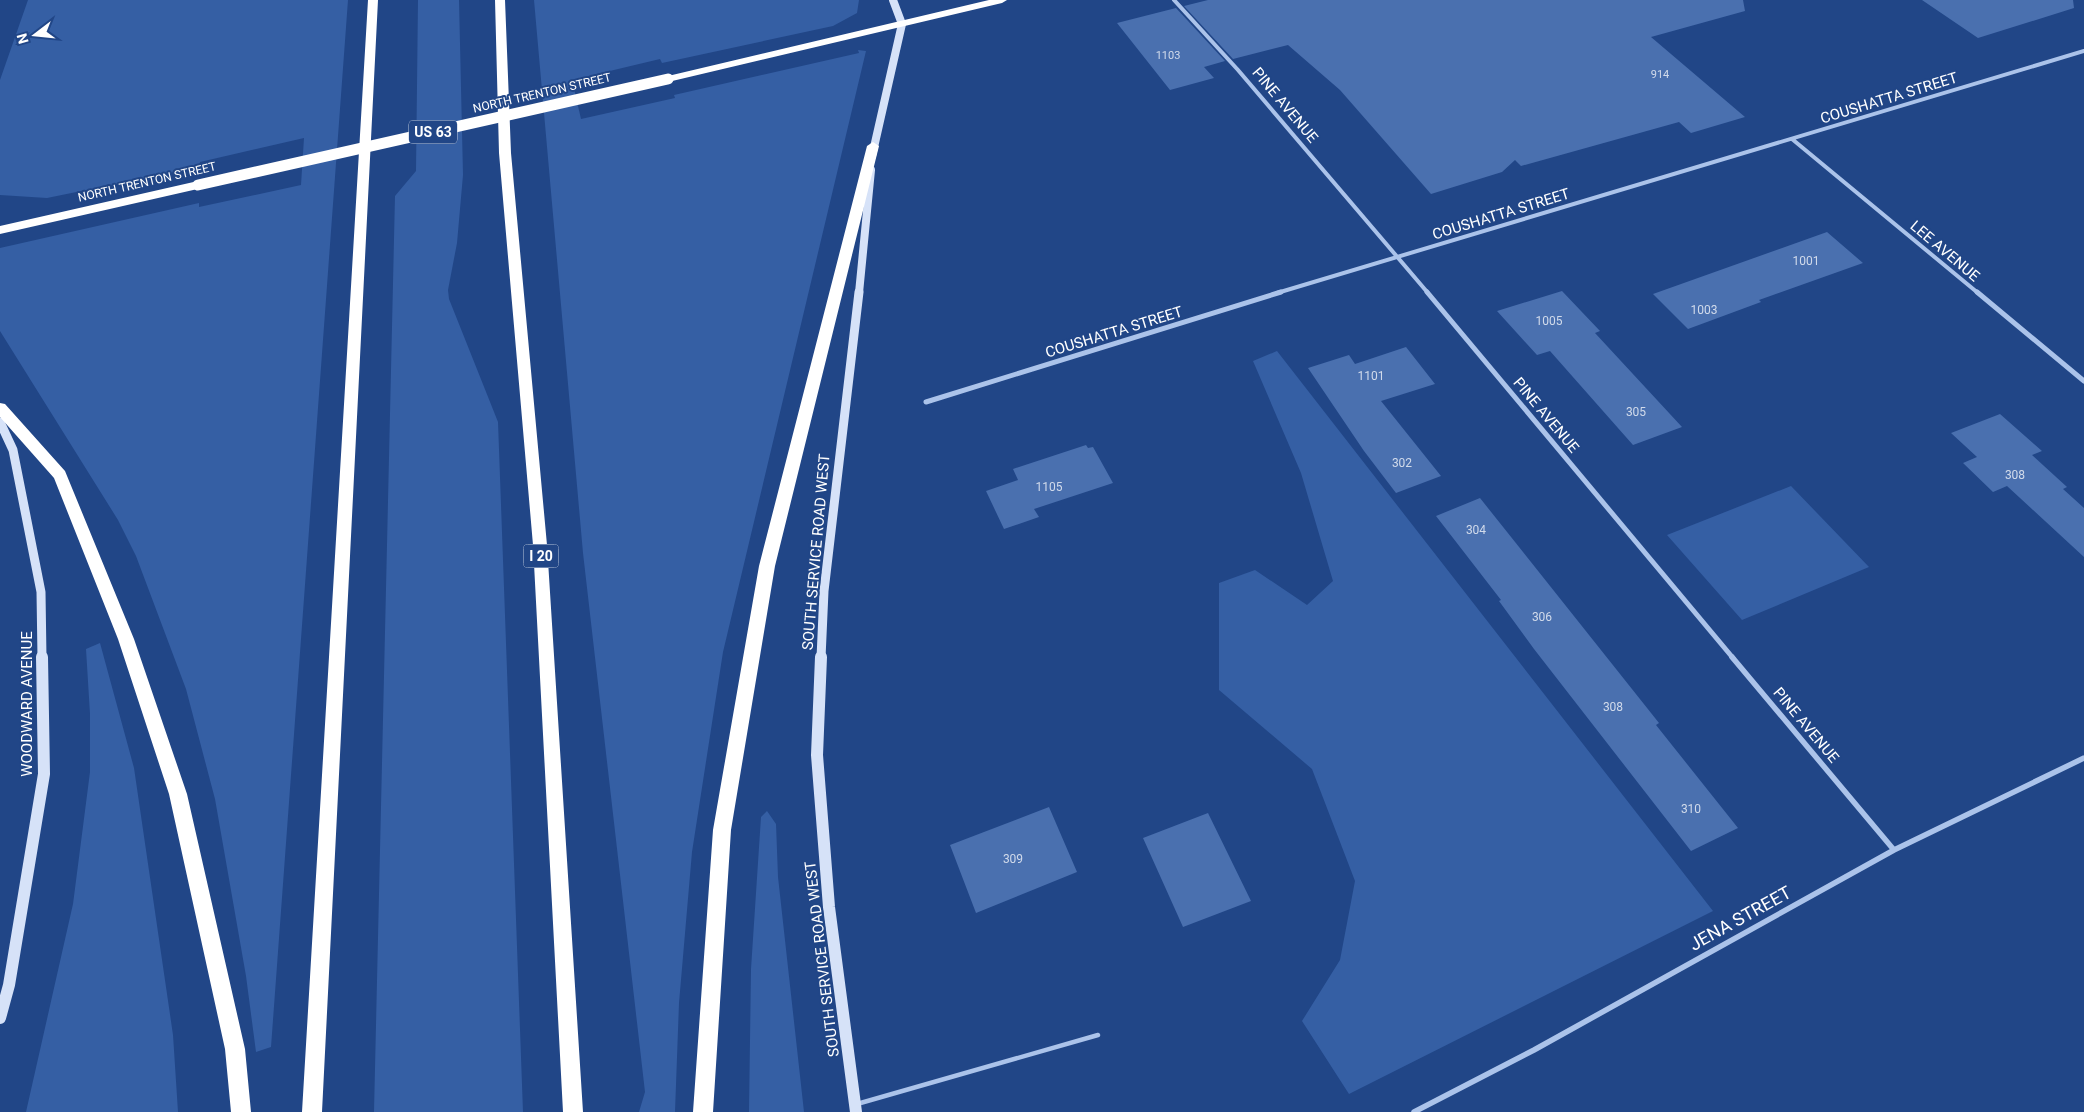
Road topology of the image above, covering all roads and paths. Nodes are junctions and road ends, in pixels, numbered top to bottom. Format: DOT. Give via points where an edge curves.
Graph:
graph roads {
  1 [pos="373,0"];
  2 [pos="500,0"];
  3 [pos="893,0"];
  4 [pos="1002,0"];
  5 [pos="1174,0"];
  6 [pos="902,24"];
  7 [pos="2084,51"];
  8 [pos="1792,139"];
  9 [pos="873,146"];
  10 [pos="0,230"];
  11 [pos="1397,256"];
  12 [pos="2084,381"];
  13 [pos="926,402"];
  14 [pos="0,408"];
  15 [pos="0,422"];
  16 [pos="2084,758"];
  17 [pos="1894,850"];
  18 [pos="0,1018"];
  19 [pos="1098,1036"];
  20 [pos="855,1109"];
  21 [pos="241,1112"];
  22 [pos="312,1112"];
  23 [pos="572,1112"];
  24 [pos="703,1112"];
  25 [pos="1414,1112"];
  1 -- 22 [label="highway"];
  2 -- 23 [label="highway, I 20" via="505,153 540,545"];
  3 -- 6 [label="main road"];
  4 -- 6 [label="highway, NORTH TRENTON STREET"];
  5 -- 11 [label="street, PINE AVENUE"];
  6 -- 9 [label="main road, SOUTH SERVICE ROAD WEST"];
  6 -- 10 [label="highway, NORTH TRENTON STREET / US 63, bridge"];
  7 -- 8 [label="street, COUSHATTA STREET"];
  8 -- 11 [label="street, COUSHATTA STREET"];
  8 -- 12 [label="street, LEE AVENUE"];
  9 -- 20 [label="main road, SOUTH SERVICE ROAD WEST" via="824,591 817,755 829,907"];
  9 -- 24 [label="highway" via="765,576 722,830"];
  11 -- 13 [label="street, COUSHATTA STREET"];
  11 -- 17 [label="street, PINE AVENUE"];
  14 -- 21 [label="highway" via="60,476 126,639 178,794 235,1050"];
  15 -- 18 [label="main road, WOODWARD AVENUE" via="13,450 42,592 44,774 9,985"];
  16 -- 17 [label="street, JENA STREET"];
  17 -- 25 [label="street, JENA STREET" via="1534,1050"];
  19 -- 20 [label="lane"];
}
